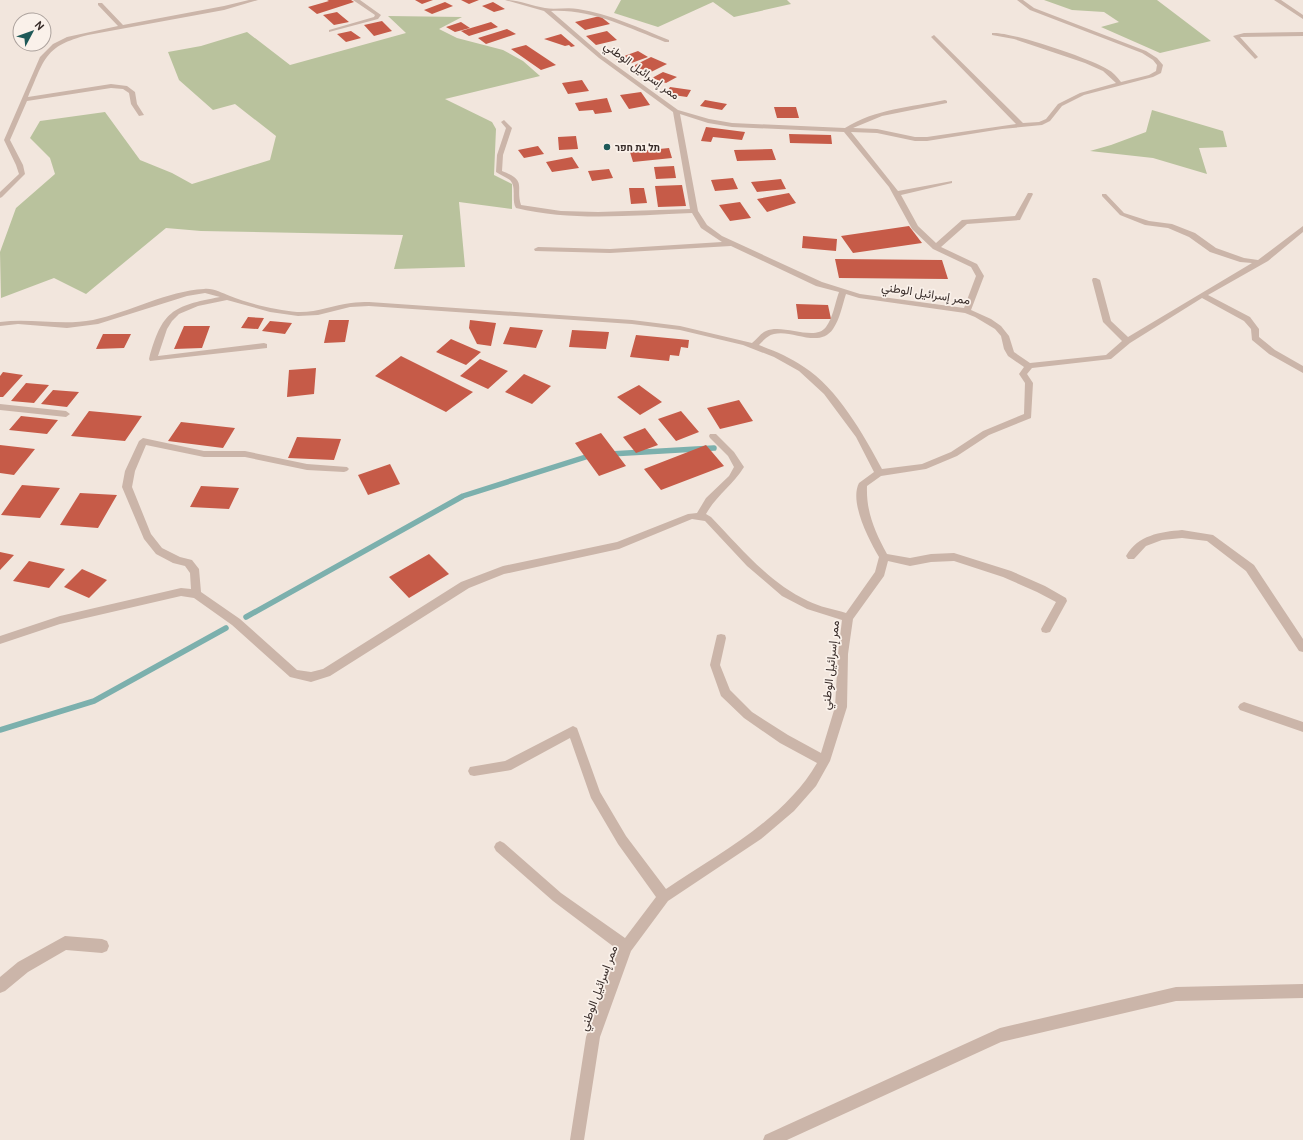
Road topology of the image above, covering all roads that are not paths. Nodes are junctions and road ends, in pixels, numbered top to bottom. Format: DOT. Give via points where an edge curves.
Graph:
graph roads {
  1 [pos="255,0"];
  2 [pos="356,0"];
  3 [pos="508,0"];
  4 [pos="1020,0"];
  5 [pos="1277,0"];
  6 [pos="100,4"];
  7 [pos="546,10"];
  8 [pos="1303,17"];
  9 [pos="122,27"];
  10 [pos="332,31"];
  11 [pos="994,34"];
  12 [pos="1303,34"];
  13 [pos="934,37"];
  14 [pos="667,41"];
  15 [pos="1255,57"];
  16 [pos="1119,84"];
  17 [pos="24,100"];
  18 [pos="945,102"];
  19 [pos="676,111"];
  20 [pos="141,115"];
  21 [pos="504,122"];
  22 [pos="1022,126"];
  23 [pos="846,130"];
  24 [pos="950,182"];
  25 [pos="896,194"];
  26 [pos="1030,194"];
  27 [pos="1104,195"];
  28 [pos="0,196"];
  29 [pos="694,211"];
  30 [pos="1303,228"];
  31 [pos="731,244"];
  32 [pos="936,247"];
  33 [pos="538,249"];
  34 [pos="1258,262"];
  35 [pos="1096,280"];
  36 [pos="843,291"];
  37 [pos="1202,294"];
  38 [pos="227,298"];
  39 [pos="966,311"];
  40 [pos="0,324"];
  41 [pos="1127,341"];
  42 [pos="264,346"];
  43 [pos="754,346"];
  44 [pos="1029,366"];
  45 [pos="1303,370"];
  46 [pos="0,407"];
  47 [pos="66,414"];
  48 [pos="713,436"];
  49 [pos="344,470"];
  50 [pos="879,473"];
  51 [pos="700,516"];
  52 [pos="1131,556"];
  53 [pos="884,557"];
  54 [pos="196,594"];
  55 [pos="848,618"];
  56 [pos="1046,628"];
  57 [pos="721,638"];
  58 [pos="0,640"];
  59 [pos="1303,648"];
  60 [pos="1244,706"];
  61 [pos="1303,727"];
  62 [pos="824,761"];
  63 [pos="474,771"];
  64 [pos="500,847"];
  65 [pos="664,897"];
  66 [pos="102,946"];
  67 [pos="626,947"];
  68 [pos="0,986"];
  69 [pos="1303,991"];
  70 [pos="577,1140"];
  71 [pos="770,1140"];
  1 -- 9 [label="street"];
  2 -- 10 [label="street" via="378,15 376,18"];
  3 -- 7 [label="street, ممر إسرائيل الوطني"];
  4 -- 16 [label="street" via="1032,9 1144,52 1160,65 1159,72"];
  5 -- 8 [label="street"];
  6 -- 9 [label="street"];
  7 -- 14 [label="street" via="571,9 587,12"];
  7 -- 19 [label="street, ممر إسرائيل الوطني" via="601,57"];
  9 -- 17 [label="street" via="69,38 55,45 42,58"];
  11 -- 16 [label="street" via="1015,37 1087,62 1105,70"];
  12 -- 15 [label="street" via="1236,36"];
  13 -- 22 [label="street"];
  16 -- 22 [label="street" via="1082,94 1060,105 1048,120 1040,124"];
  17 -- 20 [label="street" via="112,86 125,87 132,92 134,104"];
  17 -- 28 [label="street" via="7,140 22,174"];
  18 -- 23 [label="street" via="870,118"];
  19 -- 23 [label="street" via="732,125"];
  19 -- 29 [label="street, ممر إسرائيل الوطني"];
  21 -- 29 [label="street" via="509,128 503,145 499,172 514,180 515,202 518,207 561,213 598,214"];
  22 -- 23 [label="street" via="927,139 877,131"];
  23 -- 25 [label="street"];
  24 -- 25 [label="street"];
  25 -- 32 [label="street" via="915,227"];
  26 -- 32 [label="street" via="1017,218 965,222"];
  27 -- 34 [label="street" via="1122,214 1148,223 1169,226 1192,235 1213,250"];
  29 -- 31 [label="street, ممر إسرائيل الوطني" via="704,226"];
  30 -- 34 [label="street"];
  31 -- 33 [label="street" via="610,250"];
  31 -- 36 [label="street, ممر إسرائيل الوطني" via="819,284"];
  32 -- 39 [label="street" via="974,266 980,276"];
  34 -- 37 [label="street"];
  35 -- 41 [label="street" via="1108,322"];
  36 -- 39 [label="street, ممر إسرائيل الوطني" via="859,296"];
  36 -- 43 [label="street" via="829,329 824,334 815,336 770,332"];
  37 -- 41 [label="street"];
  37 -- 45 [label="street" via="1246,319 1255,329 1255,338 1272,352"];
  38 -- 40 [label="street" via="218,293 205,291 186,294 96,322 67,326 18,322"];
  38 -- 42 [label="street" via="194,304 170,316 157,343 154,359"];
  38 -- 43 [label="street" via="270,310 298,314 369,304 632,322 680,328"];
  39 -- 44 [label="street, ممر إسرائيل الوطني" via="997,327 1005,336 1010,353"];
  41 -- 44 [label="street" via="1108,357"];
  43 -- 50 [label="street" via="802,369 827,392 860,436"];
  44 -- 50 [label="street" via="1023,374 1029,383 1028,416 986,433 954,454 923,466"];
  46 -- 47 [label="street"];
  48 -- 51 [label="street" via="731,454 739,467 732,478 709,500"];
  49 -- 54 [label="street" via="307,467 245,454 204,454 143,441 130,471 127,486 147,536 159,551 188,563 195,572"];
  50 -- 53 [label="street" via="862,485 861,502 868,530"];
  51 -- 54 [label="street" via="691,516 619,545 488,575 465,585 326,673 311,677 294,674 236,622"];
  51 -- 55 [label="street" via="708,519 777,587 800,602"];
  52 -- 59 [label="street" via="1143,543 1161,536 1182,534 1210,538 1250,568"];
  53 -- 55 [label="street, ممر إسرائيل الوطني" via="880,573"];
  53 -- 56 [label="street" via="910,562 954,557 1007,574 1062,601"];
  54 -- 58 [label="street" via="180,592 60,620"];
  55 -- 62 [label="street, ممر إسرائيل الوطني" via="843,654 841,707"];
  57 -- 62 [label="street" via="715,665 725,692 748,715"];
  60 -- 61 [label="street"];
  62 -- 65 [label="street, ممر إسرائيل الوطني" via="812,782 790,807 763,830"];
  63 -- 65 [label="street" via="507,766 573,731 595,794 622,840"];
  64 -- 67 [label="street" via="557,896"];
  65 -- 67 [label="street, ممر إسرائيل الوطني"];
  66 -- 68 [label="street" via="64,943 23,967"];
  67 -- 70 [label="street, ممر إسرائيل الوطني" via="593,1037"];
  69 -- 71 [label="street" via="1176,994 1000,1035"];
}
